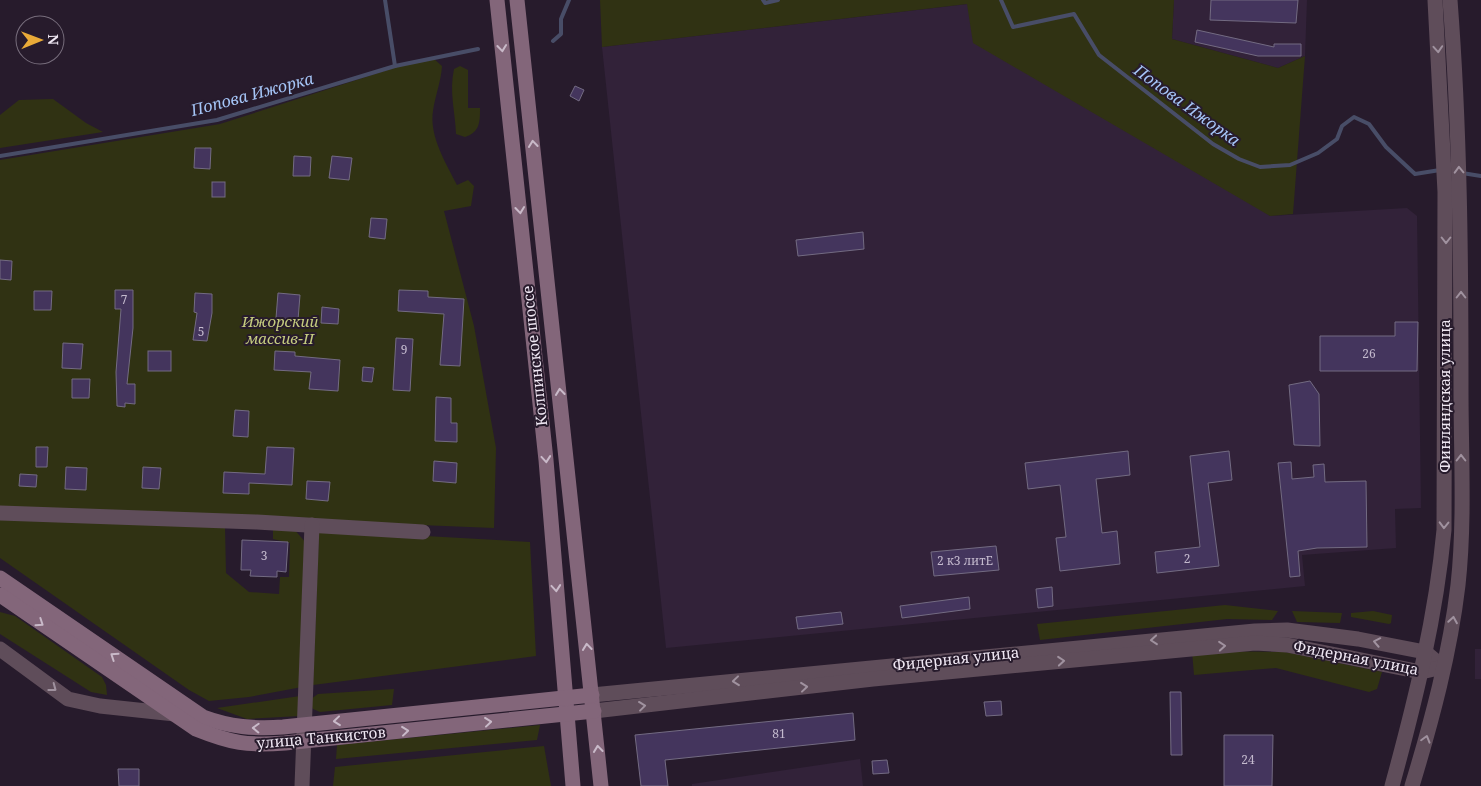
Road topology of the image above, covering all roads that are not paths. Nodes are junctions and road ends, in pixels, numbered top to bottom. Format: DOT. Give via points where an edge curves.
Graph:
graph roads {
  1 [pos="497,0"];
  2 [pos="517,0"];
  3 [pos="1435,0"];
  4 [pos="1450,0"];
  5 [pos="1451,149"];
  6 [pos="1452,192"];
  7 [pos="0,513"];
  8 [pos="312,525"];
  9 [pos="423,532"];
  10 [pos="0,578"];
  11 [pos="0,595"];
  12 [pos="0,649"];
  13 [pos="1425,652"];
  14 [pos="1032,657"];
  15 [pos="1443,667"];
  16 [pos="1421,672"];
  17 [pos="872,673"];
  18 [pos="592,696"];
  19 [pos="566,706"];
  20 [pos="594,711"];
  21 [pos="175,714"];
  22 [pos="305,725"];
  23 [pos="304,741"];
  24 [pos="302,786"];
  25 [pos="573,786"];
  26 [pos="601,786"];
  27 [pos="1392,786"];
  28 [pos="1412,786"];
  1 -- 19 [label="main road, Колпинское шоссе, one-way" via="546,460"];
  18 -- 2 [label="main road, Колпинское шоссе, one-way"];
  3 -- 5 [label="street, Финляндская улица, one-way"];
  4 -- 5 [label="street, Финляндская улица"];
  5 -- 6 [label="street, Финляндская улица"];
  6 -- 13 [label="street, Финляндская улица, one-way" via="1444,530 1440,579"];
  15 -- 6 [label="street, Финляндская улица, one-way" via="1457,592 1461,532"];
  7 -- 8 [label="street"];
  8 -- 9 [label="street"];
  8 -- 22 [label="street"];
  22 -- 10 [label="main road, улица Танкистов, one-way" via="231,726 203,717"];
  11 -- 21 [label="main road, улица Танкистов, one-way"];
  12 -- 21 [label="street, one-way" via="68,700"];
  13 -- 14 [label="street, Фидерная улица, one-way" via="1343,636 1287,630"];
  13 -- 15 [label="street, Фидерная улица"];
  13 -- 16 [label="street, Финляндская улица"];
  14 -- 16 [label="street, Фидерная улица, one-way" via="1255,643 1287,645"];
  14 -- 17 [label="street, Фидерная улица"];
  15 -- 16 [label="street, Фидерная улица"];
  28 -- 15 [label="street, Финляндская улица, one-way" via="1434,714"];
  16 -- 27 [label="street, Финляндская улица"];
  17 -- 18 [label="street, Фидерная улица, one-way"];
  20 -- 17 [label="street, Фидерная улица, one-way"];
  18 -- 19 [label="main road, Фидерная улица"];
  18 -- 20 [label="main road, Колпинское шоссе"];
  19 -- 20 [label="main road, улица Танкистов"];
  19 -- 22 [label="main road, улица Танкистов, one-way"];
  23 -- 19 [label="main road, улица Танкистов, one-way"];
  19 -- 25 [label="main road, Колпинское шоссе"];
  26 -- 20 [label="main road, Колпинское шоссе, one-way"];
  21 -- 23 [label="main road, улица Танкистов" via="196,728 227,741 257,745"];
  22 -- 23 [label="street"];
  23 -- 24 [label="street"];
}
